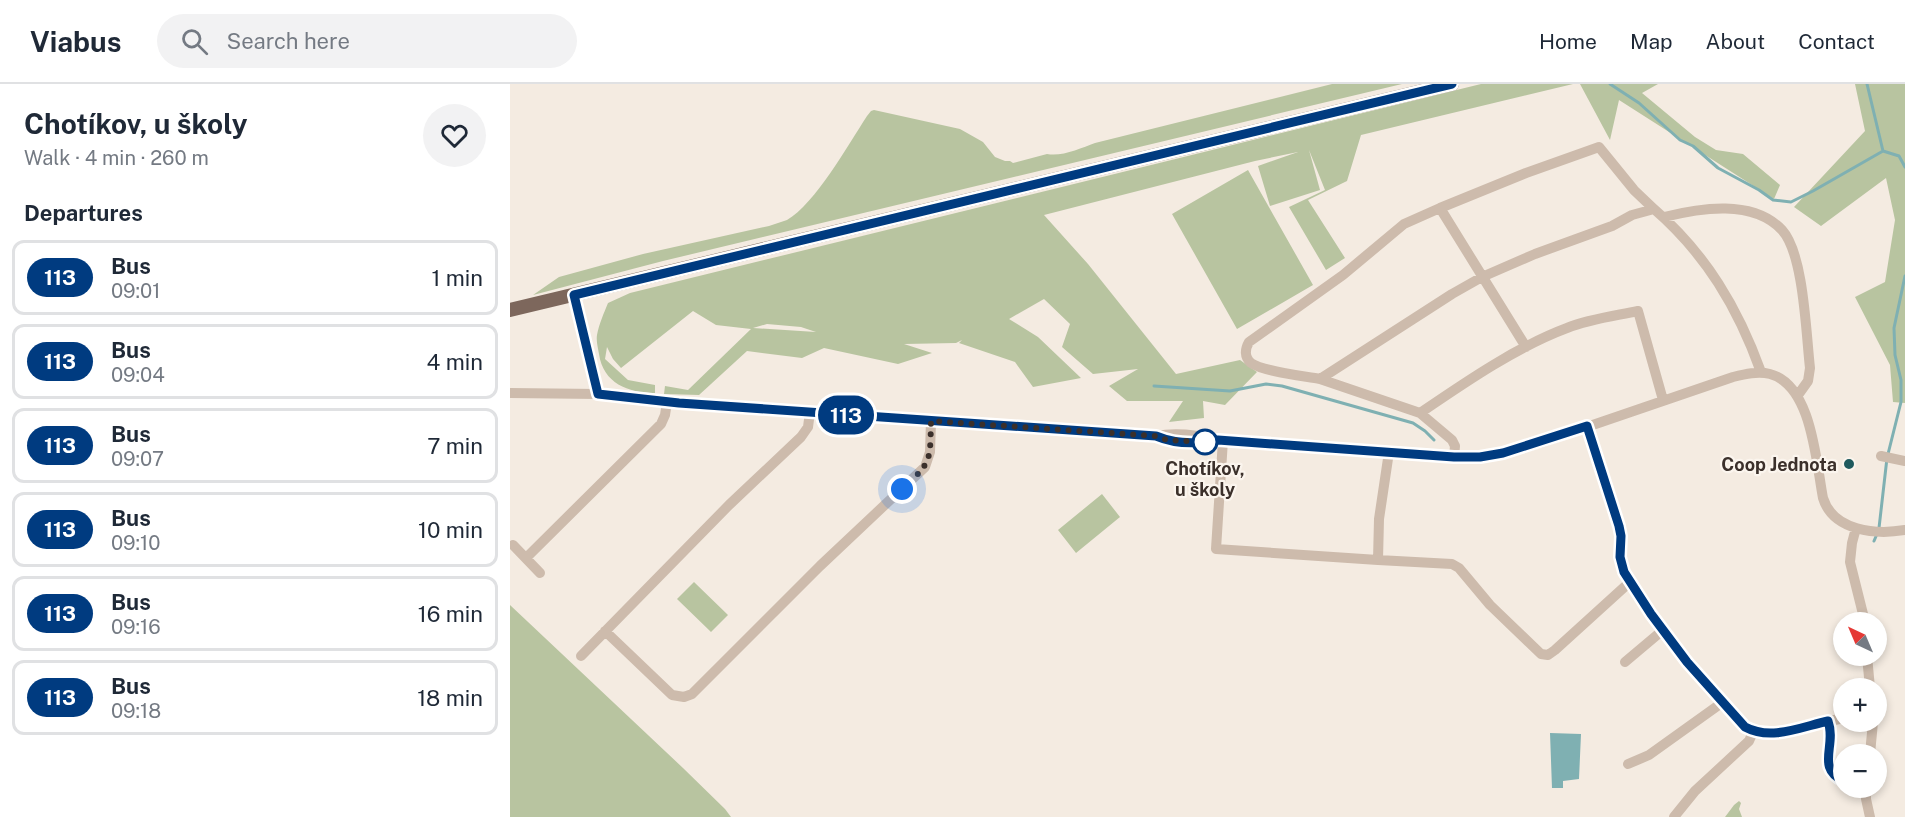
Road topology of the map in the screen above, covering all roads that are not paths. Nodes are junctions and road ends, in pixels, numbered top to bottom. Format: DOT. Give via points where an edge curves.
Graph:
graph roads {
  1 [pos="1452,84"];
  2 [pos="1440,208"];
  3 [pos="1654,209"];
  4 [pos="1664,217"];
  5 [pos="1482,277"];
  6 [pos="574,295"];
  7 [pos="510,310"];
  8 [pos="1526,347"];
  9 [pos="1761,372"];
  10 [pos="1320,379"];
  11 [pos="510,393"];
  12 [pos="598,394"];
  13 [pos="1797,394"];
  14 [pos="1663,400"];
  15 [pos="667,402"];
  16 [pos="810,412"];
  17 [pos="1420,413"];
  18 [pos="931,421"];
  19 [pos="1587,426"];
  20 [pos="1221,440"];
  21 [pos="1389,452"];
  22 [pos="1454,457"];
  23 [pos="1886,457"];
  24 [pos="1905,461"];
  25 [pos="1856,528"];
  26 [pos="1905,530"];
  27 [pos="513,545"];
  28 [pos="526,558"];
  29 [pos="1378,560"];
  30 [pos="540,573"];
  31 [pos="1630,581"];
  32 [pos="1862,612"];
  33 [pos="1663,630"];
  34 [pos="605,631"];
  35 [pos="581,656"];
  36 [pos="1625,662"];
  37 [pos="1724,702"];
  38 [pos="1833,720"];
  39 [pos="1828,721"];
  40 [pos="1754,732"];
  41 [pos="1628,764"];
  42 [pos="1833,775"];
  43 [pos="1865,798"];
  44 [pos="1674,817"];
  45 [pos="1870,817"];
  1 -- 6 [label="main road"];
  2 -- 3 [label="street" via="1599,147"];
  2 -- 5 [label="street"];
  2 -- 10 [label="street" via="1404,224 1343,275 1246,346 1248,360 1255,365"];
  3 -- 4 [label="street"];
  3 -- 5 [label="street"];
  4 -- 9 [label="street" via="1725,292"];
  4 -- 13 [label="street" via="1703,210 1749,210 1783,231 1799,275 1810,368 1808,381"];
  5 -- 8 [label="street"];
  5 -- 10 [label="street"];
  6 -- 7 [label="main road"];
  6 -- 12 [label="street"];
  8 -- 14 [label="street" via="1569,327 1638,311"];
  8 -- 17 [label="street"];
  9 -- 13 [label="street" via="1778,377"];
  9 -- 14 [label="street"];
  10 -- 17 [label="street"];
  11 -- 12 [label="street"];
  12 -- 15 [label="street"];
  13 -- 25 [label="street" via="1807,416 1826,505"];
  14 -- 19 [label="street"];
  15 -- 16 [label="street"];
  15 -- 28 [label="street" via="661,424"];
  16 -- 18 [label="street"];
  16 -- 34 [label="street" via="806,432"];
  17 -- 22 [label="street" via="1452,440"];
  18 -- 20 [label="street" via="1156,436 1202,443"];
  18 -- 34 [label="street" via="930,452 925,467 693,694 672,695"];
  19 -- 22 [label="street" via="1503,453"];
  19 -- 31 [label="street" via="1619,526 1622,566"];
  20 -- 21 [label="street"];
  20 -- 29 [label="street" via="1216,549"];
  21 -- 22 [label="street"];
  21 -- 29 [label="street" via="1379,519"];
  23 -- 24 [label="street"];
  25 -- 26 [label="street"];
  25 -- 32 [label="street" via="1850,562"];
  27 -- 28 [label="street"];
  28 -- 30 [label="street"];
  29 -- 31 [label="street" via="1452,564 1459,568 1490,605 1544,655 1555,650"];
  31 -- 33 [label="street"];
  33 -- 36 [label="street"];
  33 -- 37 [label="street"];
  34 -- 35 [label="street"];
  37 -- 40 [label="street" via="1737,720"];
  37 -- 41 [label="street" via="1649,755"];
  38 -- 39 [label="street"];
  39 -- 40 [label="street" via="1768,734"];
  39 -- 42 [label="street" via="1832,731 1828,767"];
  40 -- 44 [label="street"];
  43 -- 45 [label="street"];
}
